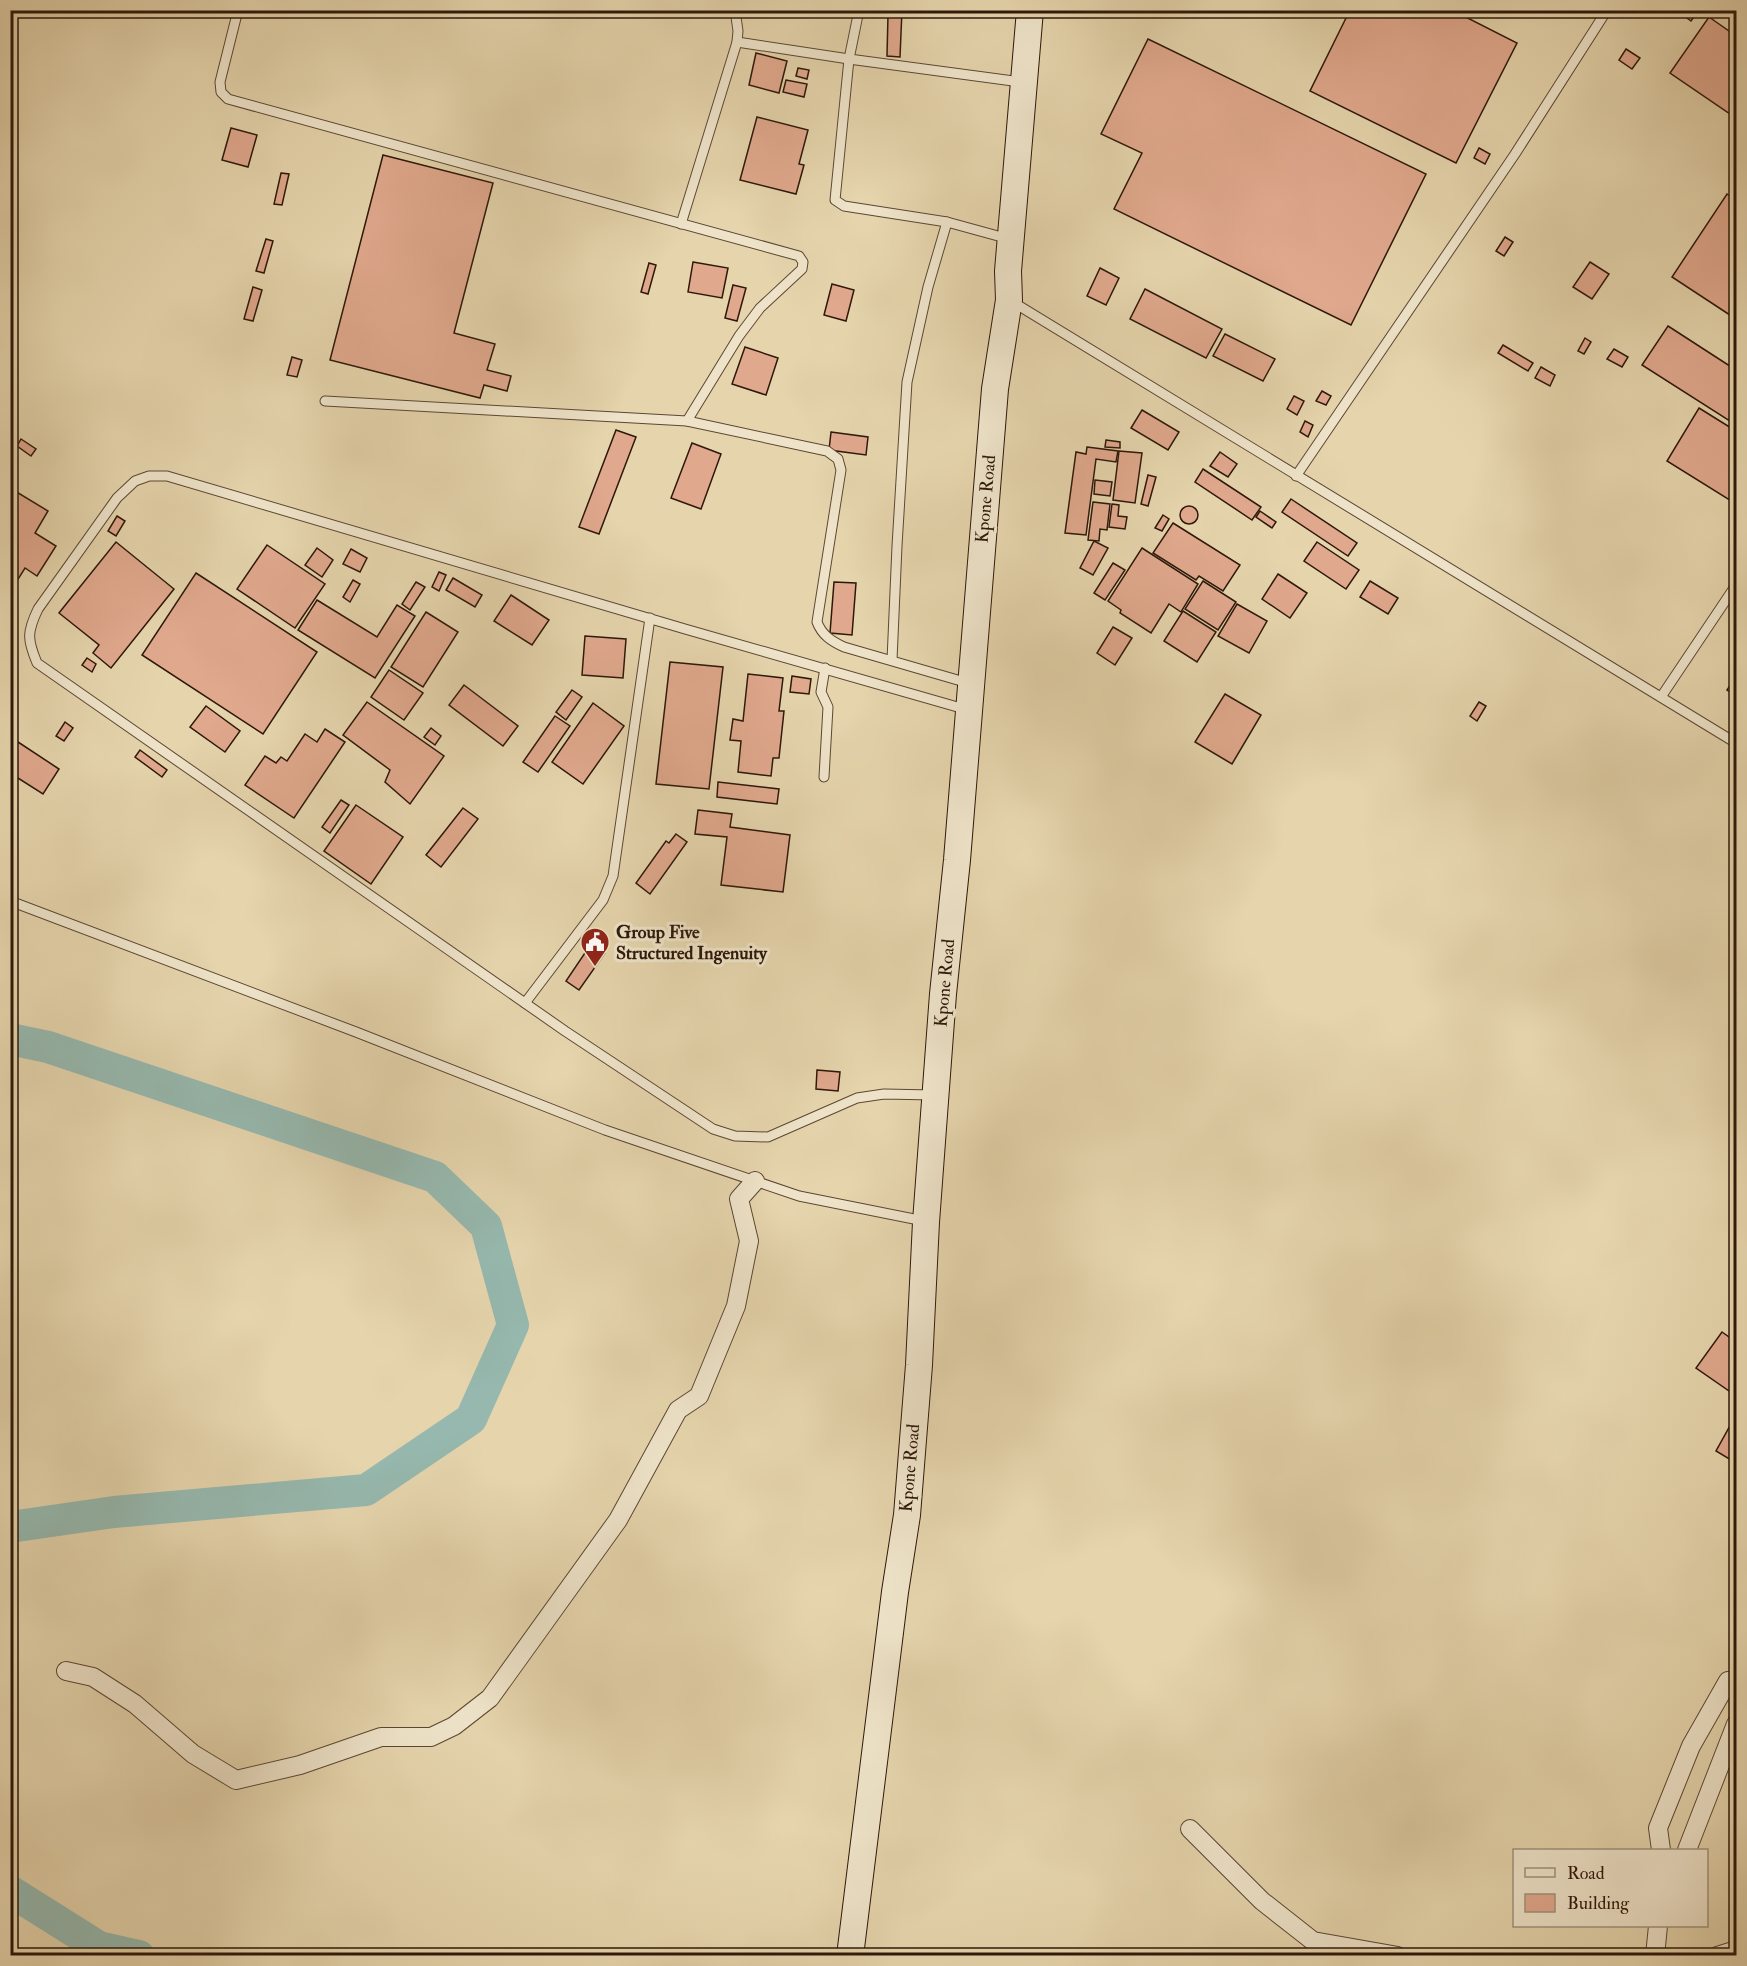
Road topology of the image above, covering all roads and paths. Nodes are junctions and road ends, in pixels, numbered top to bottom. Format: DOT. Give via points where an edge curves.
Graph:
graph roads {
  1 [pos="238,10"];
  2 [pos="735,10"];
  3 [pos="859,10"];
  4 [pos="1030,10"];
  5 [pos="1607,10"];
  6 [pos="737,42"];
  7 [pos="849,59"];
  8 [pos="1024,82"];
  9 [pos="947,222"];
  10 [pos="681,224"];
  11 [pos="1011,239"];
  12 [pos="1009,300"];
  13 [pos="324,401"];
  14 [pos="687,421"];
  15 [pos="1296,476"];
  16 [pos="1737,585"];
  17 [pos="650,618"];
  18 [pos="892,660"];
  19 [pos="825,668"];
  20 [pos="971,683"];
  21 [pos="1661,698"];
  22 [pos="970,710"];
  23 [pos="1737,743"];
  24 [pos="824,777"];
  25 [pos="10,901"];
  26 [pos="525,1003"];
  27 [pos="935,1095"];
  28 [pos="754,1181"];
  29 [pos="926,1222"];
  30 [pos="66,1671"];
  31 [pos="1728,1682"];
  32 [pos="1737,1724"];
  33 [pos="1190,1829"];
  34 [pos="1661,1849"];
  35 [pos="1687,1849"];
  36 [pos="1658,1927"];
  37 [pos="1737,1950"];
  38 [pos="850,1956"];
  39 [pos="1398,1956"];
  40 [pos="1655,1956"];
  41 [pos="1718,1956"];
  1 -- 10 [label="lane" via="220,82 221,92 228,99"];
  2 -- 6 [label="lane"];
  3 -- 7 [label="lane"];
  4 -- 8 [label="main road, Kpone Road"];
  5 -- 15 [label="lane" via="1515,154"];
  6 -- 7 [label="lane"];
  6 -- 10 [label="lane"];
  7 -- 8 [label="lane"];
  7 -- 9 [label="lane" via="836,200 844,206"];
  8 -- 11 [label="main road, Kpone Road"];
  9 -- 11 [label="lane"];
  9 -- 18 [label="lane" via="925,297 907,382"];
  10 -- 14 [label="lane" via="782,250 799,256 803,262 802,269 753,317"];
  11 -- 12 [label="main road, Kpone Road"];
  12 -- 15 [label="lane"];
  12 -- 20 [label="main road, Kpone Road" via="995,389"];
  13 -- 14 [label="lane"];
  14 -- 18 [label="lane" via="827,451 838,459 841,470 817,622 820,631 836,643"];
  15 -- 21 [label="lane"];
  16 -- 21 [label="lane"];
  17 -- 19 [label="lane"];
  17 -- 26 [label="lane" via="613,876 603,900"];
  17 -- 26 [label="lane" via="167,476 149,476 117,498 29,627 29,644 37,663"];
  18 -- 20 [label="lane"];
  19 -- 22 [label="lane"];
  19 -- 24 [label="lane" via="821,692 828,707"];
  20 -- 22 [label="main road, Kpone Road"];
  21 -- 23 [label="lane"];
  22 -- 27 [label="main road, Kpone Road"];
  25 -- 28 [label="lane" via="605,1130"];
  26 -- 27 [label="lane" via="713,1129 735,1136 768,1137 857,1098"];
  27 -- 29 [label="main road, Kpone Road"];
  28 -- 29 [label="lane" via="799,1196"];
  28 -- 30 [label="street" via="739,1199 749,1241 736,1306 699,1396 678,1410 618,1520 490,1698 454,1726 431,1737 381,1737 300,1766 236,1780 193,1754 135,1704 93,1677"];
  29 -- 38 [label="main road, Kpone Road" via="907,1515"];
  31 -- 34 [label="street" via="1691,1746 1658,1828"];
  32 -- 35 [label="street"];
  33 -- 39 [label="street" via="1262,1901 1313,1941"];
  36 -- 40 [label="street"];
  37 -- 41 [label="street"];
}
